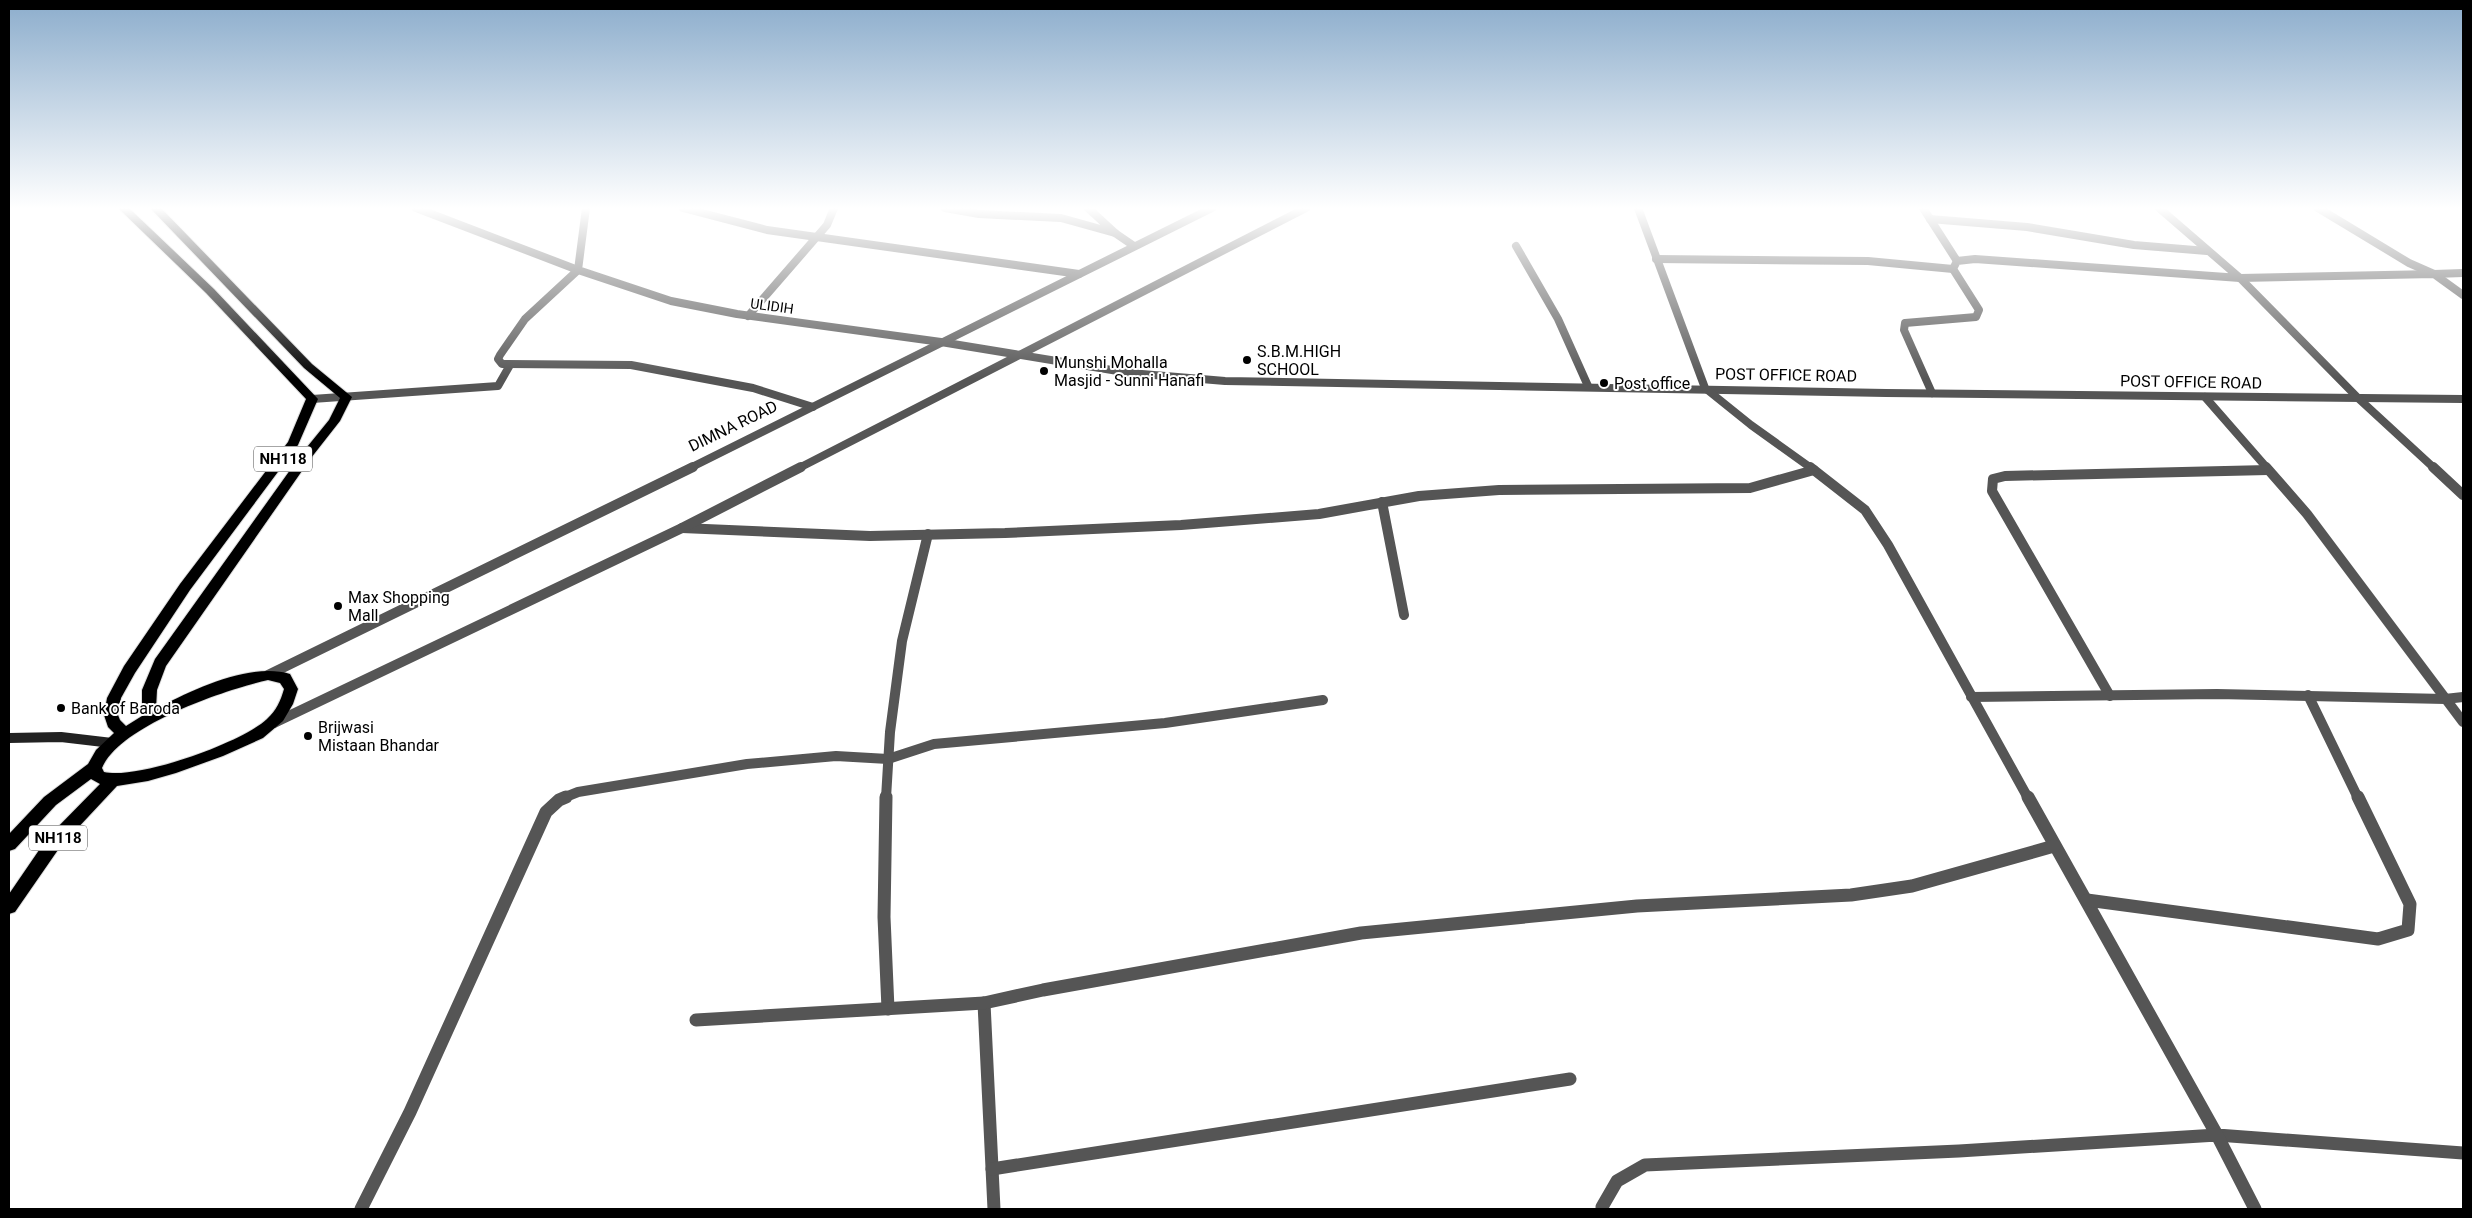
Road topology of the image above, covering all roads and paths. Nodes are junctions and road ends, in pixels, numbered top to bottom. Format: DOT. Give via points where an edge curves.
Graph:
graph roads {
  1 [pos="183,265"];
  2 [pos="210,265"];
  3 [pos="565,265"];
  4 [pos="579,265"];
  5 [pos="792,265"];
  6 [pos="1016,265"];
  7 [pos="1097,265"];
  8 [pos="1195,265"];
  9 [pos="1527,265"];
  10 [pos="1658,265"];
  11 [pos="1952,265"];
  12 [pos="1955,265"];
  13 [pos="2049,265"];
  14 [pos="2223,265"];
  15 [pos="2413,265"];
  16 [pos="578,270"];
  17 [pos="2463,273"];
  18 [pos="1079,274"];
  19 [pos="2434,274"];
  20 [pos="2240,278"];
  21 [pos="2463,295"];
  22 [pos="748,316"];
  23 [pos="941,342"];
  24 [pos="1019,355"];
  25 [pos="510,365"];
  26 [pos="1588,386"];
  27 [pos="1705,388"];
  28 [pos="1932,393"];
  29 [pos="346,397"];
  30 [pos="2205,397"];
  31 [pos="2358,398"];
  32 [pos="312,399"];
  33 [pos="2463,399"];
  34 [pos="813,407"];
  35 [pos="1814,470"];
  36 [pos="2268,470"];
  37 [pos="2463,495"];
  38 [pos="1382,502"];
  39 [pos="682,528"];
  40 [pos="928,534"];
  41 [pos="1404,615"];
  42 [pos="268,675"];
  43 [pos="2308,695"];
  44 [pos="2110,696"];
  45 [pos="1971,697"];
  46 [pos="2463,697"];
  47 [pos="2445,699"];
  48 [pos="1323,700"];
  49 [pos="150,719"];
  50 [pos="2463,722"];
  51 [pos="271,724"];
  52 [pos="125,734"];
  53 [pos="9,738"];
  54 [pos="112,743"];
  55 [pos="888,760"];
  56 [pos="94,768"];
  57 [pos="113,780"];
  58 [pos="9,844"];
  59 [pos="2054,846"];
  60 [pos="2087,900"];
  61 [pos="10,905"];
  62 [pos="984,1003"];
  63 [pos="888,1008"];
  64 [pos="696,1020"];
  65 [pos="1570,1079"];
  66 [pos="2217,1135"];
  67 [pos="2463,1153"];
  68 [pos="992,1170"];
  69 [pos="360,1209"];
  70 [pos="994,1209"];
  71 [pos="1599,1209"];
  72 [pos="2255,1209"];
  1 -- 32 [label="highway"];
  2 -- 29 [label="highway" via="308,366"];
  3 -- 16 [label="street, ULIDIH"];
  4 -- 16 [label="street"];
  5 -- 22 [label="street"];
  6 -- 18 [label="street"];
  7 -- 18 [label="street, DIMNA ROAD"];
  8 -- 24 [label="street"];
  9 -- 26 [label="street" via="1558,319"];
  10 -- 27 [label="street"];
  11 -- 12 [label="street"];
  12 -- 28 [label="street" via="1979,310 1976,317 1962,320 1916,319 1904,323 1904,330"];
  13 -- 20 [label="street"];
  14 -- 20 [label="street"];
  15 -- 19 [label="street"];
  16 -- 22 [label="street, ULIDIH" via="671,301"];
  16 -- 25 [label="street" via="525,319 498,360"];
  17 -- 19 [label="street"];
  18 -- 23 [label="street, DIMNA ROAD"];
  19 -- 20 [label="street"];
  19 -- 21 [label="street"];
  20 -- 31 [label="street"];
  22 -- 23 [label="street, ULIDIH"];
  23 -- 24 [label="street, ULIDIH"];
  23 -- 34 [label="street, DIMNA ROAD"];
  24 -- 26 [label="street, POST OFFICE ROAD" via="1130,373 1225,381"];
  24 -- 39 [label="street"];
  25 -- 29 [label="street" via="498,386"];
  25 -- 34 [label="street" via="631,365 753,388"];
  26 -- 27 [label="street, POST OFFICE ROAD"];
  27 -- 28 [label="street, POST OFFICE ROAD"];
  27 -- 35 [label="street" via="1750,425"];
  28 -- 30 [label="street, POST OFFICE ROAD"];
  29 -- 32 [label="street"];
  29 -- 49 [label="highway, NH118" via="328,432 307,455 160,663 150,681 147,698"];
  30 -- 31 [label="street, POST OFFICE ROAD"];
  30 -- 36 [label="street"];
  31 -- 33 [label="street, POST OFFICE ROAD"];
  31 -- 37 [label="street"];
  32 -- 52 [label="highway, NH118" via="294,442 185,587 128,670 114,698 111,715 113,723"];
  34 -- 42 [label="street, DIMNA ROAD"];
  35 -- 38 [label="street" via="1750,488 1500,490"];
  35 -- 45 [label="street" via="1864,510 1888,545"];
  36 -- 44 [label="street" via="2005,476 1991,483 1992,491"];
  36 -- 47 [label="street" via="2307,514"];
  38 -- 40 [label="street" via="1319,514 1251,521"];
  38 -- 41 [label="street"];
  39 -- 40 [label="street" via="870,536"];
  39 -- 51 [label="street"];
  40 -- 55 [label="street" via="902,640"];
  42 -- 49 [label="highway, NH118" via="242,680 194,697"];
  42 -- 51 [label="highway" via="285,678 291,689 287,703"];
  43 -- 44 [label="street"];
  43 -- 47 [label="street"];
  43 -- 60 [label="street" via="2410,904 2408,930 2378,939"];
  44 -- 45 [label="street"];
  45 -- 59 [label="street"];
  46 -- 47 [label="street"];
  47 -- 50 [label="street"];
  48 -- 55 [label="street" via="1139,726 934,744"];
  49 -- 52 [label="highway, NH118"];
  51 -- 57 [label="highway" via="235,744 187,764 144,777"];
  52 -- 54 [label="highway, NH118"];
  53 -- 54 [label="main road" via="61,736"];
  54 -- 56 [label="highway, NH118"];
  55 -- 63 [label="street" via="882,924"];
  55 -- 69 [label="street" via="836,756 747,764 600,787 559,800 546,812 410,1112"];
  56 -- 57 [label="highway" via="98,777"];
  56 -- 58 [label="highway, NH118" via="50,801"];
  57 -- 61 [label="highway, NH118" via="54,842"];
  59 -- 60 [label="street"];
  59 -- 62 [label="street" via="1904,888 1851,895 1637,906 1362,933"];
  60 -- 66 [label="street"];
  62 -- 63 [label="street"];
  62 -- 68 [label="street"];
  63 -- 64 [label="street"];
  65 -- 68 [label="street"];
  66 -- 67 [label="street"];
  66 -- 71 [label="street" via="1645,1165 1617,1181"];
  66 -- 72 [label="street"];
  68 -- 70 [label="street"];
}
